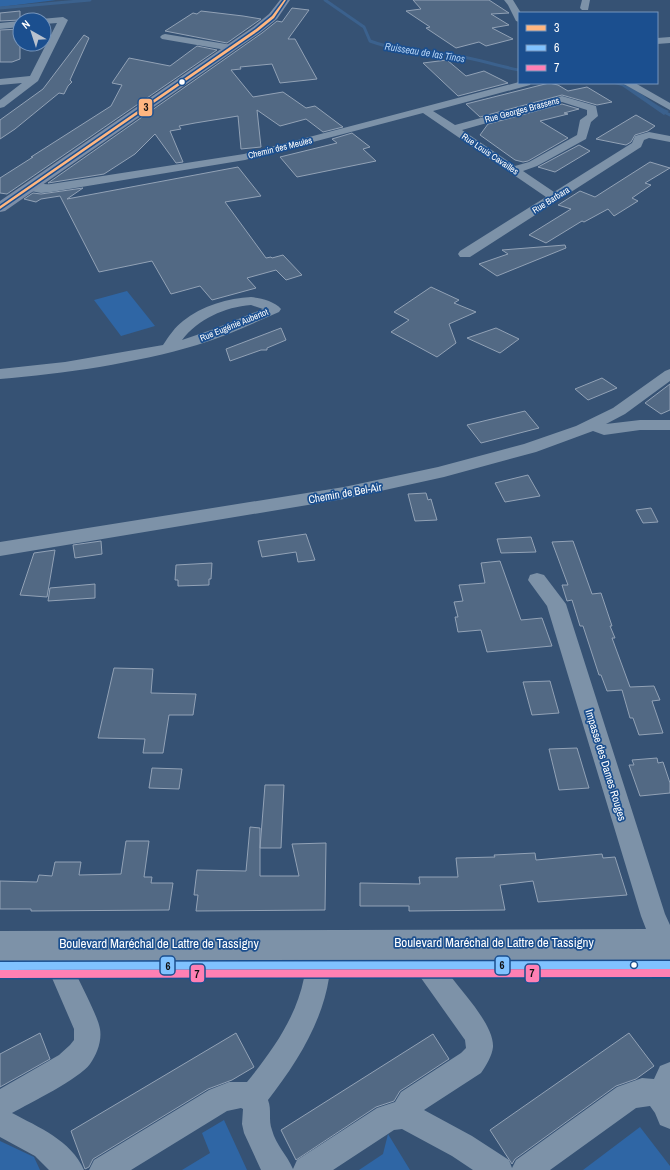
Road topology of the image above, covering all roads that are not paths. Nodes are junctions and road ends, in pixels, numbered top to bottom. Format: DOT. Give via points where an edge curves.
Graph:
graph roads {
  1 [pos="284,0"];
  2 [pos="508,0"];
  3 [pos="518,17"];
  4 [pos="52,21"];
  5 [pos="12,25"];
  6 [pos="0,26"];
  7 [pos="165,36"];
  8 [pos="670,40"];
  9 [pos="52,42"];
  10 [pos="658,42"];
  11 [pos="232,48"];
  12 [pos="47,52"];
  13 [pos="34,79"];
  14 [pos="0,82"];
  15 [pos="528,84"];
  16 [pos="629,84"];
  17 [pos="546,93"];
  18 [pos="559,100"];
  19 [pos="0,105"];
  20 [pos="670,106"];
  21 [pos="425,110"];
  22 [pos="453,129"];
  23 [pos="670,139"];
  24 [pos="513,170"];
  25 [pos="30,187"];
  26 [pos="555,198"];
  27 [pos="0,208"];
  28 [pos="466,254"];
  29 [pos="169,348"];
  30 [pos="0,374"];
  31 [pos="670,374"];
  32 [pos="594,424"];
  33 [pos="670,426"];
  34 [pos="0,548"];
  35 [pos="537,580"];
  36 [pos="0,943"];
  37 [pos="669,950"];
  38 [pos="317,954"];
  39 [pos="0,966"];
  40 [pos="59,966"];
  41 [pos="428,966"];
  42 [pos="667,1096"];
  43 [pos="252,1098"];
  44 [pos="0,1104"];
  45 [pos="403,1116"];
  46 [pos="0,1122"];
  47 [pos="68,1170"];
  48 [pos="104,1170"];
  49 [pos="279,1170"];
  50 [pos="307,1170"];
  51 [pos="499,1170"];
  52 [pos="526,1170"];
  1 -- 11 [label="main road" via="281,8 267,22"];
  2 -- 3 [label="street"];
  4 -- 9 [label="street" via="63,20"];
  5 -- 6 [label="street"];
  7 -- 11 [label="street"];
  8 -- 10 [label="street"];
  11 -- 25 [label="main road"];
  12 -- 13 [label="street"];
  13 -- 14 [label="street"];
  13 -- 19 [label="street"];
  15 -- 21 [label="street, Chemin des Meules"];
  16 -- 20 [label="street"];
  17 -- 18 [label="street"];
  18 -- 22 [label="street, Rue Georges Brassens"];
  18 -- 24 [label="street, Rue Georges Brassens" via="592,108 593,116 586,120 582,137 533,164"];
  21 -- 22 [label="street, Rue Louis Cavailles"];
  21 -- 25 [label="street, Chemin des Meules" via="245,157 51,188"];
  22 -- 24 [label="street, Rue Louis Cavailles"];
  23 -- 26 [label="street, Rue Barbara" via="649,135 639,138 637,145"];
  24 -- 26 [label="street, Rue Louis Cavailles"];
  25 -- 27 [label="main road"];
  26 -- 28 [label="street, Rue Barbara"];
  29 -- 29 [label="street, Rue Eugénie Aubertot" via="181,330 209,313 250,301 264,303 274,309 226,330"];
  29 -- 30 [label="street, Rue Eugénie Aubertot" via="92,363"];
  31 -- 32 [label="street, Chemin de Bel-Air" via="619,410"];
  32 -- 33 [label="street" via="609,430 640,425"];
  32 -- 34 [label="street, Chemin de Bel-Air" via="530,448 392,484 246,510"];
  35 -- 37 [label="street, Impasse des Dames Rouges" via="556,604 653,916"];
  36 -- 38 [label="street, Boulevard Maréchal de Lattre de Tassigny"];
  37 -- 38 [label="street, Boulevard Maréchal de Lattre de Tassigny"];
  37 -- 41 [label="street, Boulevard Maréchal de Lattre de Tassigny"];
  38 -- 40 [label="street, Boulevard Maréchal de Lattre de Tassigny"];
  38 -- 41 [label="street, Boulevard Maréchal de Lattre de Tassigny"];
  38 -- 43 [label="street" via="314,992 305,1015 279,1062"];
  39 -- 40 [label="street, Boulevard Maréchal de Lattre de Tassigny"];
  40 -- 44 [label="street, Boulevard Maréchal de Lattre de Tassigny" via="87,1029 87,1042 80,1055 69,1065"];
  41 -- 45 [label="street, Boulevard Maréchal de Lattre de Tassigny" via="477,1034 480,1045 478,1054 471,1063 411,1102"];
  42 -- 52 [label="street" via="644,1091 627,1097"];
  43 -- 48 [label="street" via="237,1094 219,1100"];
  43 -- 49 [label="street" via="257,1107 258,1131"];
  45 -- 50 [label="street" via="392,1115 386,1118"];
  45 -- 51 [label="street" via="462,1146"];
  46 -- 47 [label="street" via="45,1146"];
}
